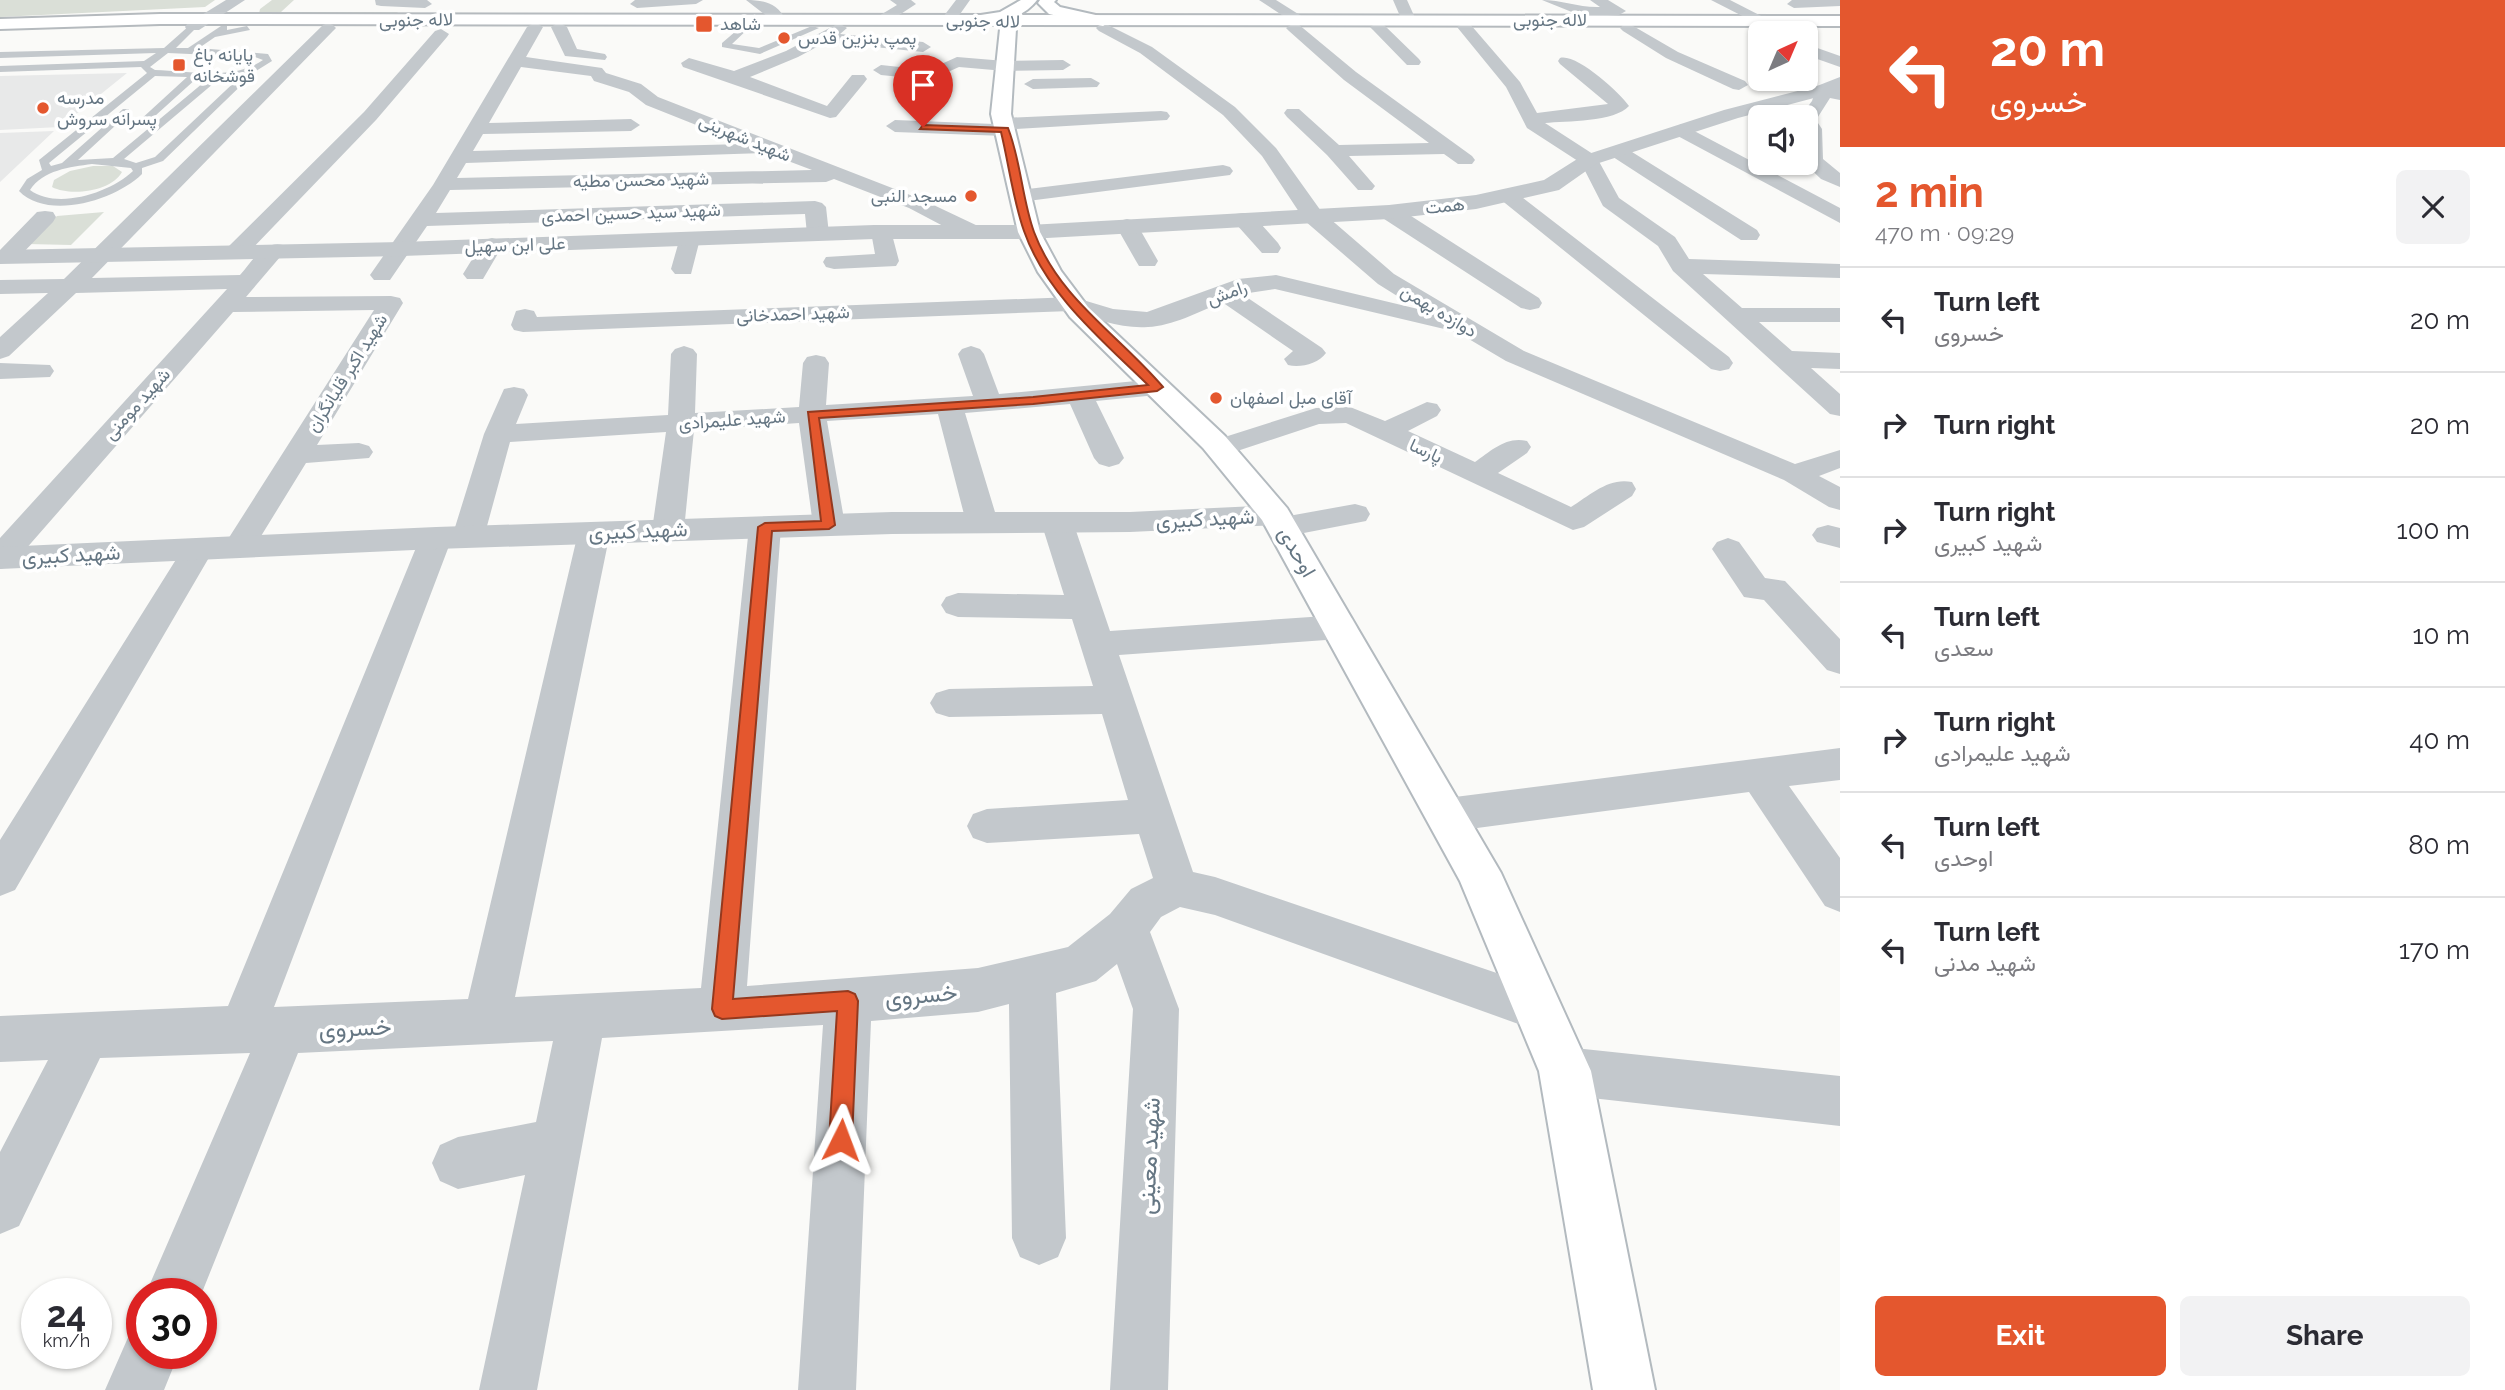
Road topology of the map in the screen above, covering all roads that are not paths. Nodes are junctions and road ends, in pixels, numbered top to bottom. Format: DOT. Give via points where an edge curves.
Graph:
graph roads {
  1 [pos="237,0"];
  2 [pos="696,0"];
  3 [pos="754,0"];
  4 [pos="897,0"];
  5 [pos="963,0"];
  6 [pos="1048,0"];
  7 [pos="1266,0"];
  8 [pos="1400,0"];
  9 [pos="1549,0"];
  10 [pos="1597,0"];
  11 [pos="1718,0"];
  12 [pos="380,2"];
  13 [pos="427,2"];
  14 [pos="638,2"];
  15 [pos="1791,2"];
  16 [pos="1840,2"];
  17 [pos="253,7"];
  18 [pos="1583,12"];
  19 [pos="542,19"];
  20 [pos="408,20"];
  21 [pos="778,20"];
  22 [pos="882,20"];
  23 [pos="1408,20"];
  24 [pos="948,21"];
  25 [pos="968,21"];
  26 [pos="1752,21"];
  27 [pos="1597,23"];
  28 [pos="0,24"];
  29 [pos="1296,24"];
  30 [pos="1507,24"];
  31 [pos="1835,24"];
  32 [pos="1103,25"];
  33 [pos="559,27"];
  34 [pos="746,27"];
  35 [pos="1378,27"];
  36 [pos="1465,27"];
  37 [pos="1748,27"];
  38 [pos="1748,27"];
  39 [pos="214,28"];
  40 [pos="328,28"];
  41 [pos="1628,28"];
  42 [pos="826,31"];
  43 [pos="0,32"];
  44 [pos="442,34"];
  45 [pos="1011,45"];
  46 [pos="172,47"];
  47 [pos="923,47"];
  48 [pos="0,50"];
  49 [pos="190,50"];
  50 [pos="1818,54"];
  51 [pos="0,55"];
  52 [pos="156,57"];
  53 [pos="599,57"];
  54 [pos="1416,58"];
  55 [pos="777,60"];
  56 [pos="516,61"];
  57 [pos="1566,61"];
  58 [pos="1840,62"];
  59 [pos="0,63"];
  60 [pos="689,63"];
  61 [pos="1063,65"];
  62 [pos="801,67"];
  63 [pos="0,69"];
  64 [pos="150,69"];
  65 [pos="252,71"];
  66 [pos="881,71"];
  67 [pos="646,72"];
  68 [pos="168,73"];
  69 [pos="195,74"];
  70 [pos="219,74"];
  71 [pos="858,79"];
  72 [pos="617,83"];
  73 [pos="736,83"];
  74 [pos="1091,83"];
  75 [pos="1739,85"];
  76 [pos="1834,89"];
  77 [pos="1723,100"];
  78 [pos="903,104"];
  79 [pos="489,108"];
  80 [pos="516,108"];
  81 [pos="1747,110"];
  82 [pos="830,113"];
  83 [pos="1293,113"];
  84 [pos="1098,116"];
  85 [pos="1161,116"];
  86 [pos="1532,120"];
  87 [pos="848,121"];
  88 [pos="631,125"];
  89 [pos="1004,127"];
  90 [pos="476,129"];
  91 [pos="1681,130"];
  92 [pos="1111,135"];
  93 [pos="775,149"];
  94 [pos="1334,151"];
  95 [pos="1617,151"];
  96 [pos="1748,152"];
  97 [pos="1723,153"];
  98 [pos="459,157"];
  99 [pos="102,160"];
  100 [pos="117,160"];
  101 [pos="1589,160"];
  102 [pos="65,166"];
  103 [pos="136,166"];
  104 [pos="48,171"];
  105 [pos="841,176"];
  106 [pos="1218,176"];
  107 [pos="1836,177"];
  108 [pos="442,184"];
  109 [pos="1365,186"];
  110 [pos="1654,190"];
  111 [pos="1507,195"];
  112 [pos="1675,196"];
  113 [pos="1389,212"];
  114 [pos="1025,214"];
  115 [pos="1313,216"];
  116 [pos="45,217"];
  117 [pos="1840,217"];
  118 [pos="1244,219"];
  119 [pos="419,220"];
  120 [pos="1127,226"];
  121 [pos="882,232"];
  122 [pos="972,232"];
  123 [pos="1554,233"];
  124 [pos="818,234"];
  125 [pos="1527,235"];
  126 [pos="1749,235"];
  127 [pos="688,239"];
  128 [pos="492,246"];
  129 [pos="1270,248"];
  130 [pos="402,249"];
  131 [pos="275,250"];
  132 [pos="237,251"];
  133 [pos="103,255"];
  134 [pos="3,257"];
  135 [pos="1147,261"];
  136 [pos="834,262"];
  137 [pos="1681,266"];
  138 [pos="683,269"];
  139 [pos="1840,271"];
  140 [pos="1050,272"];
  141 [pos="475,274"];
  142 [pos="382,275"];
  143 [pos="247,282"];
  144 [pos="70,286"];
  145 [pos="0,287"];
  146 [pos="1224,293"];
  147 [pos="1530,303"];
  148 [pos="1073,304"];
  149 [pos="226,305"];
  150 [pos="1735,315"];
  151 [pos="38,316"];
  152 [pos="525,316"];
  153 [pos="1840,316"];
  154 [pos="0,317"];
  155 [pos="1464,326"];
  156 [pos="0,351"];
  157 [pos="684,354"];
  158 [pos="971,354"];
  159 [pos="1297,359"];
  160 [pos="1785,359"];
  161 [pos="1840,361"];
  162 [pos="816,363"];
  163 [pos="1720,363"];
  164 [pos="41,371"];
  165 [pos="0,372"];
  166 [pos="1157,387"];
  167 [pos="514,395"];
  168 [pos="1080,396"];
  169 [pos="989,403"];
  170 [pos="949,405"];
  171 [pos="1840,408"];
  172 [pos="1427,410"];
  173 [pos="812,414"];
  174 [pos="681,424"];
  175 [pos="1386,432"];
  176 [pos="498,434"];
  177 [pos="1517,447"];
  178 [pos="1219,448"];
  179 [pos="359,452"];
  180 [pos="296,455"];
  181 [pos="1109,458"];
  182 [pos="1839,459"];
  183 [pos="1794,474"];
  184 [pos="1476,475"];
  185 [pos="1621,489"];
  186 [pos="1840,500"];
  187 [pos="1355,513"];
  188 [pos="1279,521"];
  189 [pos="982,522"];
  190 [pos="1057,522"];
  191 [pos="829,525"];
  192 [pos="765,527"];
  193 [pos="668,530"];
  194 [pos="594,533"];
  195 [pos="452,538"];
  196 [pos="239,547"];
  197 [pos="198,549"];
  198 [pos="1728,549"];
  199 [pos="0,558"];
  200 [pos="958,605"];
  201 [pos="1087,607"];
  202 [pos="1340,627"];
  203 [pos="1098,644"];
  204 [pos="1840,661"];
  205 [pos="1116,700"];
  206 [pos="950,703"];
  207 [pos="1840,764"];
  208 [pos="1759,775"];
  209 [pos="1447,815"];
  210 [pos="1153,816"];
  211 [pos="987,826"];
  212 [pos="0,877"];
  213 [pos="1177,887"];
  214 [pos="1840,893"];
  215 [pos="1126,928"];
  216 [pos="1031,978"];
  217 [pos="848,1001"];
  218 [pos="722,1009"];
  219 [pos="1538,1009"];
  220 [pos="582,1017"];
  221 [pos="486,1021"];
  222 [pos="263,1030"];
  223 [pos="86,1036"];
  224 [pos="0,1039"];
  225 [pos="1565,1071"];
  226 [pos="1835,1110"];
  227 [pos="557,1143"];
  228 [pos="458,1163"];
  229 [pos="0,1207"];
  230 [pos="1040,1238"];
  231 [pos="179,1278"];
  232 [pos="143,1369"];
  233 [pos="134,1390"];
  234 [pos="508,1390"];
  235 [pos="827,1390"];
  236 [pos="1139,1390"];
  237 [pos="1624,1390"];
  1 -- 39 [label="street"];
  2 -- 14 [label="street"];
  3 -- 21 [label="street"];
  4 -- 22 [label="street" via="909,4"];
  5 -- 24 [label="street"];
  6 -- 32 [label="main road" via="1046,4 1055,11"];
  7 -- 29 [label="street"];
  8 -- 23 [label="street"];
  9 -- 18 [label="street"];
  10 -- 18 [label="street" via="1619,10"];
  11 -- 26 [label="street"];
  12 -- 13 [label="street"];
  13 -- 20 [label="street"];
  15 -- 16 [label="street"];
  15 -- 31 [label="street"];
  17 -- 39 [label="street"];
  18 -- 27 [label="street"];
  19 -- 20 [label="main road, لاله جنوبی"];
  19 -- 21 [label="main road, لاله جنوبی"];
  19 -- 33 [label="main road, لاله جنوبی"];
  19 -- 40 [label="main road, لاله جنوبی"];
  19 -- 56 [label="street"];
  20 -- 39 [label="main road, لاله جنوبی"];
  21 -- 22 [label="main road, لاله جنوبی"];
  22 -- 24 [label="main road, لاله جنوبی"];
  23 -- 29 [label="main road, لاله جنوبی"];
  23 -- 30 [label="main road, لاله جنوبی"];
  24 -- 25 [label="main road, لاله جنوبی"];
  25 -- 32 [label="main road, لاله جنوبی"];
  25 -- 45 [label="main road" via="999,17 1025,6"];
  27 -- 30 [label="main road, لاله جنوبی"];
  27 -- 37 [label="main road, لاله جنوبی"];
  27 -- 41 [label="main road, لاله جنوبی"];
  28 -- 39 [label="main road, لاله جنوبی" via="94,20"];
  29 -- 32 [label="main road, لاله جنوبی"];
  29 -- 35 [label="main road, لاله جنوبی"];
  29 -- 94 [label="street" via="1350,76 1457,154"];
  30 -- 36 [label="main road, لاله جنوبی"];
  32 -- 45 [label="main road, لاله جنوبی"];
  32 -- 115 [label="street, دوازده بهمن" via="1146,50 1229,111 1269,152"];
  33 -- 34 [label="main road, لاله جنوبی"];
  33 -- 53 [label="street" via="571,53"];
  34 -- 42 [label="main road, لاله جنوبی"];
  34 -- 42 [label="lane" via="725,45 760,51"];
  35 -- 36 [label="main road, لاله جنوبی"];
  35 -- 54 [label="street"];
  36 -- 86 [label="street" via="1514,86"];
  38 -- 41 [label="main road, لاله جنوبی"];
  39 -- 40 [label="main road, لاله جنوبی"];
  39 -- 43 [label="main road, لاله جنوبی"];
  39 -- 46 [label="lane"];
  39 -- 49 [label="lane"];
  40 -- 133 [label="street"];
  41 -- 75 [label="street" via="1672,55"];
  42 -- 45 [label="main road, لاله جنوبی"];
  42 -- 47 [label="street"];
  42 -- 55 [label="street"];
  44 -- 132 [label="street" via="370,116"];
  45 -- 61 [label="street"];
  45 -- 66 [label="street" via="930,75"];
  45 -- 74 [label="street"];
  45 -- 89 [label="main road, اوحدی" via="1001,114"];
  46 -- 48 [label="lane"];
  46 -- 49 [label="lane"];
  46 -- 51 [label="lane"];
  46 -- 52 [label="lane"];
  49 -- 65 [label="lane" via="265,56 268,61"];
  50 -- 58 [label="street"];
  52 -- 59 [label="lane"];
  52 -- 64 [label="lane"];
  55 -- 62 [label="street"];
  55 -- 73 [label="street"];
  56 -- 72 [label="street, شهید شهرینی" via="596,72"];
  56 -- 79 [label="street"];
  57 -- 86 [label="street" via="1620,106"];
  60 -- 73 [label="street"];
  63 -- 64 [label="lane"];
  64 -- 68 [label="lane"];
  64 -- 104 [label="lane" via="43,162"];
  65 -- 70 [label="lane"];
  65 -- 103 [label="lane" via="159,159"];
  67 -- 72 [label="street"];
  68 -- 69 [label="lane"];
  68 -- 102 [label="lane"];
  69 -- 70 [label="lane"];
  69 -- 99 [label="lane"];
  70 -- 100 [label="lane"];
  71 -- 82 [label="street"];
  72 -- 93 [label="street, شهید شهرینی"];
  73 -- 82 [label="street"];
  76 -- 81 [label="street, همت"];
  76 -- 107 [label="street" via="1807,120 1821,151 1813,161"];
  77 -- 81 [label="street"];
  78 -- 89 [label="street" via="893,130"];
  79 -- 80 [label="street"];
  79 -- 90 [label="street"];
  81 -- 91 [label="street, همت"];
  82 -- 87 [label="street"];
  83 -- 94 [label="street"];
  84 -- 85 [label="street"];
  84 -- 89 [label="street"];
  84 -- 92 [label="street"];
  86 -- 101 [label="street"];
  88 -- 90 [label="street"];
  89 -- 114 [label="main road, اوحدی"];
  90 -- 98 [label="street"];
  91 -- 95 [label="street, همت"];
  91 -- 97 [label="street"];
  93 -- 98 [label="street"];
  93 -- 105 [label="street, شهید شهرینی"];
  94 -- 109 [label="street"];
  95 -- 101 [label="street, همت"];
  95 -- 112 [label="street"];
  96 -- 97 [label="street"];
  97 -- 117 [label="street"];
  98 -- 108 [label="street"];
  99 -- 100 [label="lane"];
  99 -- 102 [label="lane"];
  100 -- 103 [label="lane"];
  101 -- 111 [label="street, همت" via="1551,185"];
  101 -- 137 [label="street" via="1610,202 1667,242"];
  102 -- 104 [label="lane"];
  103 -- 104 [label="lane" via="138,172 124,185 91,197 54,201 28,197 26,185"];
  105 -- 108 [label="street, شهید محسن مطیه"];
  105 -- 122 [label="street, شهید شهرینی" via="916,204"];
  106 -- 114 [label="street"];
  108 -- 119 [label="street"];
  110 -- 112 [label="street"];
  111 -- 113 [label="street, همت"];
  111 -- 123 [label="street"];
  112 -- 126 [label="street" via="1700,204"];
  113 -- 115 [label="street, همت"];
  113 -- 147 [label="street"];
  114 -- 120 [label="street, همت"];
  114 -- 122 [label="street, علی ابن سهیل"];
  114 -- 140 [label="main road, اوحدی"];
  115 -- 118 [label="street, همت"];
  115 -- 155 [label="street, دوازده بهمن" via="1386,279"];
  116 -- 134 [label="street"];
  118 -- 120 [label="street, همت"];
  118 -- 129 [label="street"];
  119 -- 124 [label="street, شهید سید حسین احمدی" via="815,207"];
  119 -- 130 [label="street"];
  120 -- 135 [label="street"];
  121 -- 122 [label="street, علی ابن سهیل"];
  121 -- 124 [label="street, علی ابن سهیل"];
  121 -- 136 [label="street" via="888,261"];
  122 -- 140 [label="street"];
  123 -- 125 [label="street"];
  123 -- 163 [label="street"];
  124 -- 127 [label="street, علی ابن سهیل"];
  127 -- 128 [label="street, علی ابن سهیل"];
  127 -- 138 [label="street"];
  128 -- 130 [label="street, علی ابن سهیل"];
  128 -- 141 [label="street"];
  130 -- 131 [label="street, علی ابن سهیل"];
  130 -- 142 [label="street"];
  131 -- 132 [label="street, علی ابن سهیل"];
  131 -- 143 [label="street, شهید مومنی"];
  132 -- 133 [label="street, علی ابن سهیل"];
  133 -- 134 [label="street, علی ابن سهیل"];
  133 -- 144 [label="street"];
  137 -- 139 [label="street"];
  137 -- 150 [label="street"];
  140 -- 148 [label="main road, اوحدی"];
  143 -- 144 [label="street"];
  143 -- 149 [label="street, شهید مومنی"];
  144 -- 145 [label="street"];
  144 -- 151 [label="street"];
  146 -- 148 [label="street, رامش" via="1148,320 1110,316"];
  146 -- 155 [label="street, رامش" via="1246,284 1276,282"];
  146 -- 159 [label="street" via="1313,353"];
  148 -- 152 [label="street, شهید احمدخانی" via="523,325"];
  148 -- 166 [label="main road, اوحدی"];
  149 -- 180 [label="street, شهید اکبر قلیانگران" via="391,303"];
  149 -- 199 [label="street, شهید مومنی"];
  150 -- 153 [label="street"];
  150 -- 160 [label="street"];
  151 -- 154 [label="street"];
  151 -- 156 [label="street"];
  155 -- 183 [label="street, دوازده بهمن" via="1515,356"];
  157 -- 174 [label="street"];
  158 -- 169 [label="street"];
  160 -- 161 [label="street"];
  160 -- 171 [label="street"];
  162 -- 173 [label="street"];
  164 -- 165 [label="street"];
  166 -- 168 [label="street, شهید علیمرادی"];
  166 -- 178 [label="main road, اوحدی"];
  167 -- 176 [label="street"];
  168 -- 169 [label="street, شهید علیمرادی"];
  168 -- 181 [label="street"];
  169 -- 170 [label="street, شهید علیمرادی"];
  170 -- 173 [label="street, شهید علیمرادی"];
  170 -- 189 [label="street"];
  172 -- 175 [label="street"];
  173 -- 174 [label="street, شهید علیمرادی"];
  173 -- 191 [label="street"];
  174 -- 176 [label="street, شهید علیمرادی"];
  174 -- 193 [label="street"];
  175 -- 178 [label="street, پارسا" via="1350,415 1317,416"];
  175 -- 184 [label="street, پارسا"];
  176 -- 195 [label="street"];
  177 -- 184 [label="street"];
  178 -- 188 [label="main road, اوحدی"];
  179 -- 180 [label="street"];
  180 -- 196 [label="street, شهید اکبر قلیانگران"];
  182 -- 183 [label="street"];
  183 -- 186 [label="street, دوازده بهمن"];
  184 -- 185 [label="street, پارسا" via="1573,520"];
  187 -- 188 [label="street"];
  188 -- 190 [label="street, شهید کبیری"];
  188 -- 202 [label="main road, اوحدی"];
  189 -- 190 [label="street, شهید کبیری"];
  189 -- 191 [label="street, شهید کبیری"];
  190 -- 201 [label="street"];
  191 -- 192 [label="street, شهید کبیری"];
  192 -- 193 [label="street, شهید کبیری"];
  192 -- 218 [label="street"];
  193 -- 194 [label="street, شهید کبیری"];
  194 -- 195 [label="street, شهید کبیری"];
  194 -- 221 [label="street"];
  195 -- 196 [label="street, شهید کبیری"];
  195 -- 222 [label="street"];
  196 -- 197 [label="street, شهید کبیری"];
  197 -- 199 [label="street, شهید کبیری"];
  197 -- 212 [label="street"];
  198 -- 204 [label="street" via="1756,589 1773,589"];
  200 -- 201 [label="street"];
  201 -- 203 [label="street"];
  202 -- 203 [label="street"];
  202 -- 209 [label="main road, اوحدی"];
  203 -- 205 [label="street"];
  205 -- 206 [label="street"];
  205 -- 210 [label="street"];
  207 -- 208 [label="street"];
  208 -- 209 [label="street"];
  208 -- 214 [label="street"];
  209 -- 219 [label="main road, اوحدی" via="1479,873"];
  210 -- 211 [label="street"];
  210 -- 213 [label="street"];
  213 -- 215 [label="street, خسروی" via="1146,903"];
  213 -- 219 [label="street" via="1216,896"];
  215 -- 216 [label="street, خسروی" via="1080,966"];
  215 -- 236 [label="street, شهید معینی" via="1156,1009"];
  216 -- 217 [label="street, خسروی" via="978,990"];
  216 -- 230 [label="street"];
  217 -- 218 [label="street, خسروی"];
  217 -- 235 [label="street"];
  218 -- 220 [label="street, خسروی"];
  219 -- 225 [label="main road, اوحدی"];
  220 -- 221 [label="street, خسروی"];
  220 -- 227 [label="street"];
  221 -- 222 [label="street, خسروی"];
  222 -- 223 [label="street, خسروی"];
  222 -- 231 [label="street"];
  223 -- 224 [label="street, خسروی"];
  223 -- 229 [label="street"];
  225 -- 226 [label="street"];
  225 -- 237 [label="main road, اوحدی"];
  227 -- 228 [label="street"];
  227 -- 234 [label="street"];
  232 -- 233 [label="street"];
}
